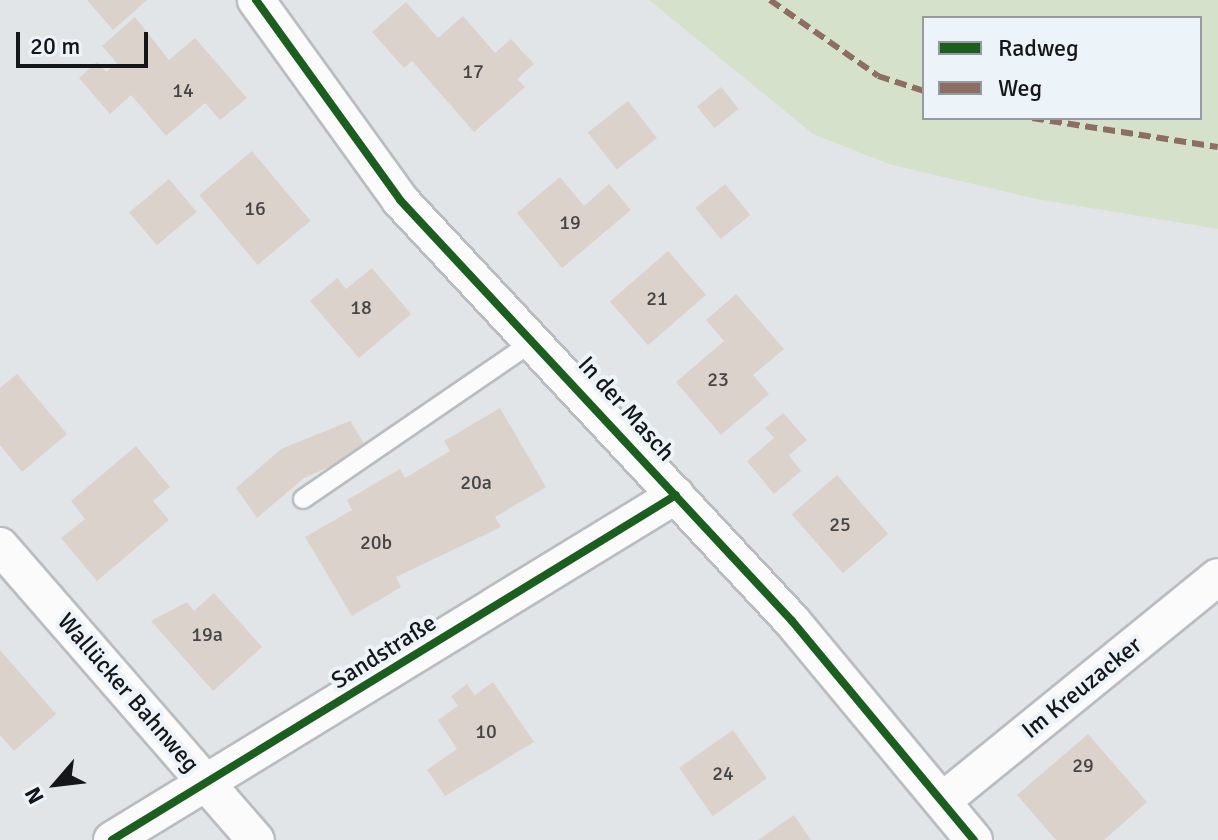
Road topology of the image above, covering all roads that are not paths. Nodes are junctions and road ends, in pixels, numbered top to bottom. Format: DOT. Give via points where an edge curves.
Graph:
graph roads {
  1 [pos="256,0"];
  2 [pos="536,339"];
  3 [pos="676,495"];
  4 [pos="303,499"];
  5 [pos="0,546"];
  6 [pos="1218,577"];
  7 [pos="208,784"];
  8 [pos="946,798"];
  9 [pos="112,840"];
  10 [pos="256,840"];
  11 [pos="974,840"];
  1 -- 2 [label="street, In der Masch" via="400,200"];
  2 -- 3 [label="street, In der Masch"];
  2 -- 4 [label="lane"];
  3 -- 7 [label="street, Sandstraße"];
  3 -- 8 [label="street, In der Masch"];
  5 -- 7 [label="street, Wallücker Bahnweg"];
  6 -- 8 [label="street, Im Kreuzacker"];
  7 -- 9 [label="street, Sandstraße"];
  7 -- 10 [label="street, Wallücker Bahnweg"];
  8 -- 11 [label="street, In der Masch"];
}
